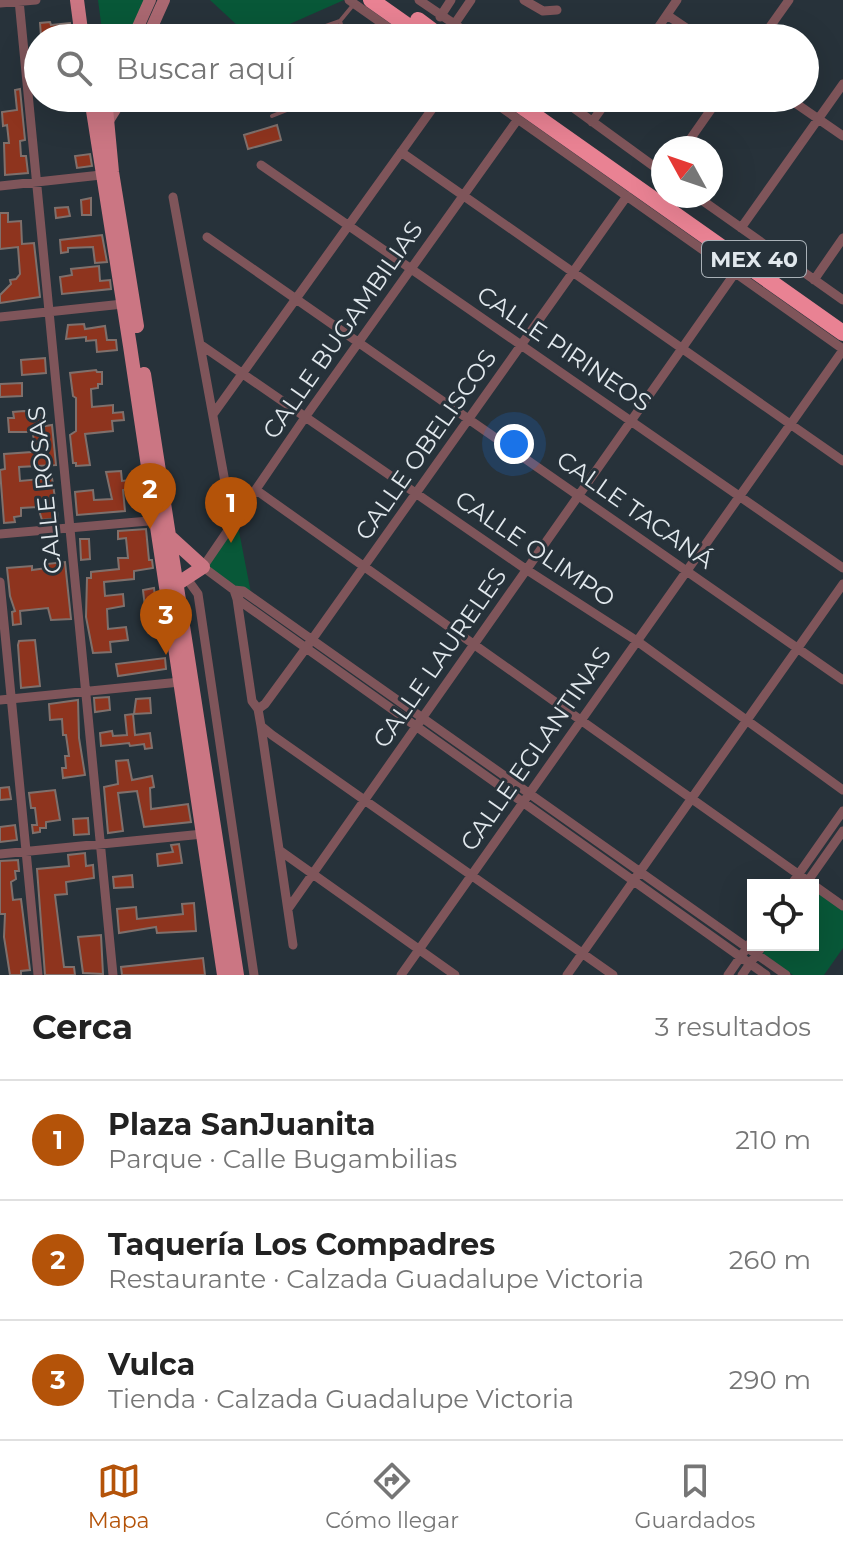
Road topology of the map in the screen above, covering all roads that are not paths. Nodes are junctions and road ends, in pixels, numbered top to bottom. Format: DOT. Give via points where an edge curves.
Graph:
graph roads {
  1 [pos="36,0"];
  2 [pos="77,0"];
  3 [pos="150,0"];
  4 [pos="164,0"];
  5 [pos="371,0"];
  6 [pos="389,0"];
  7 [pos="419,0"];
  8 [pos="451,0"];
  9 [pos="471,0"];
  10 [pos="524,0"];
  11 [pos="677,0"];
  12 [pos="789,0"];
  13 [pos="19,1"];
  14 [pos="352,2"];
  15 [pos="0,3"];
  16 [pos="557,10"];
  17 [pos="441,15"];
  18 [pos="667,15"];
  19 [pos="340,21"];
  20 [pos="80,24"];
  21 [pos="139,24"];
  22 [pos="153,24"];
  23 [pos="332,24"];
  24 [pos="341,24"];
  25 [pos="383,24"];
  26 [pos="413,24"];
  27 [pos="419,24"];
  28 [pos="438,24"];
  29 [pos="455,24"];
  30 [pos="661,24"];
  31 [pos="680,24"];
  32 [pos="772,24"];
  33 [pos="24,54"];
  34 [pos="843,84"];
  35 [pos="29,112"];
  36 [pos="92,112"];
  37 [pos="107,112"];
  38 [pos="113,112"];
  39 [pos="282,112"];
  40 [pos="430,112"];
  41 [pos="508,112"];
  42 [pos="530,112"];
  43 [pos="547,112"];
  44 [pos="579,112"];
  45 [pos="599,112"];
  46 [pos="709,112"];
  47 [pos="809,112"];
  48 [pos="272,116"];
  49 [pos="518,119"];
  50 [pos="819,119"];
  51 [pos="108,121"];
  52 [pos="592,122"];
  53 [pos="96,133"];
  54 [pos="692,136"];
  55 [pos="843,136"];
  56 [pos="401,152"];
  57 [pos="651,164"];
  58 [pos="261,165"];
  59 [pos="101,175"];
  60 [pos="36,182"];
  61 [pos="0,186"];
  62 [pos="651,186"];
  63 [pos="463,195"];
  64 [pos="627,196"];
  65 [pos="173,197"];
  66 [pos="682,208"];
  67 [pos="713,208"];
  68 [pos="349,225"];
  69 [pos="741,228"];
  70 [pos="207,237"];
  71 [pos="843,238"];
  72 [pos="411,268"];
  73 [pos="573,272"];
  74 [pos="735,273"];
  75 [pos="814,280"];
  76 [pos="296,299"];
  77 [pos="843,300"];
  78 [pos="123,304"];
  79 [pos="48,312"];
  80 [pos="0,317"];
  81 [pos="843,322"];
  82 [pos="843,333"];
  83 [pos="358,342"];
  84 [pos="522,344"];
  85 [pos="201,345"];
  86 [pos="683,349"];
  87 [pos="843,349"];
  88 [pos="243,372"];
  89 [pos="214,413"];
  90 [pos="306,416"];
  91 [pos="469,419"];
  92 [pos="633,420"];
  93 [pos="791,424"];
  94 [pos="843,461"];
  95 [pos="256,490"];
  96 [pos="416,493"];
  97 [pos="579,496"];
  98 [pos="740,496"];
  99 [pos="238,516"];
  100 [pos="162,520"];
  101 [pos="69,528"];
  102 [pos="0,534"];
  103 [pos="170,537"];
  104 [pos="168,563"];
  105 [pos="364,566"];
  106 [pos="203,567"];
  107 [pos="843,568"];
  108 [pos="527,570"];
  109 [pos="688,570"];
  110 [pos="0,582"];
  111 [pos="843,584"];
  112 [pos="178,587"];
  113 [pos="238,593"];
  114 [pos="637,641"];
  115 [pos="309,644"];
  116 [pos="475,644"];
  117 [pos="798,648"];
  118 [pos="843,680"];
  119 [pos="180,682"];
  120 [pos="85,692"];
  121 [pos="11,699"];
  122 [pos="0,700"];
  123 [pos="259,717"];
  124 [pos="582,719"];
  125 [pos="747,720"];
  126 [pos="419,723"];
  127 [pos="843,790"];
  128 [pos="529,794"];
  129 [pos="692,798"];
  130 [pos="365,800"];
  131 [pos="522,804"];
  132 [pos="843,811"];
  133 [pos="843,831"];
  134 [pos="203,834"];
  135 [pos="100,844"];
  136 [pos="279,850"];
  137 [pos="26,851"];
  138 [pos="0,854"];
  139 [pos="640,872"];
  140 [pos="313,874"];
  141 [pos="799,874"];
  142 [pos="472,875"];
  143 [pos="795,879"];
  144 [pos="803,879"];
  145 [pos="809,879"];
  146 [pos="633,882"];
  147 [pos="819,891"];
  148 [pos="843,906"];
  149 [pos="288,909"];
  150 [pos="747,941"];
  151 [pos="293,945"];
  152 [pos="747,948"];
  153 [pos="419,949"];
  154 [pos="759,951"];
  155 [pos="761,951"];
  156 [pos="583,953"];
  157 [pos="741,957"];
  158 [pos="750,964"];
  159 [pos="38,975"];
  160 [pos="113,975"];
  161 [pos="224,975"];
  162 [pos="237,975"];
  163 [pos="254,975"];
  164 [pos="401,975"];
  165 [pos="455,975"];
  166 [pos="567,975"];
  167 [pos="613,975"];
  168 [pos="728,975"];
  169 [pos="742,975"];
  170 [pos="766,975"];
  171 [pos="786,975"];
  1 -- 13 [label="street"];
  2 -- 20 [label="main road"];
  3 -- 21 [label="main road"];
  4 -- 22 [label="main road"];
  5 -- 26 [label="highway"];
  6 -- 27 [label="highway"];
  7 -- 17 [label="street"];
  8 -- 17 [label="street"];
  9 -- 29 [label="street"];
  10 -- 16 [label="street" via="543,11"];
  11 -- 18 [label="street"];
  12 -- 32 [label="street"];
  13 -- 15 [label="street"];
  13 -- 33 [label="street, CALLE ROSAS"];
  14 -- 19 [label="lane"];
  14 -- 25 [label="street"];
  17 -- 28 [label="street"];
  17 -- 29 [label="street"];
  18 -- 30 [label="street"];
  18 -- 31 [label="street"];
  19 -- 23 [label="lane"];
  19 -- 24 [label="lane"];
  34 -- 50 [label="street"];
  35 -- 60 [label="street, CALLE ROSAS"];
  36 -- 53 [label="main road"];
  37 -- 51 [label="main road"];
  38 -- 51 [label="main road"];
  39 -- 48 [label="lane"];
  40 -- 56 [label="street"];
  41 -- 49 [label="street"];
  42 -- 82 [label="highway, MEX 40"];
  43 -- 62 [label="highway, MEX 40"];
  44 -- 52 [label="street"];
  45 -- 52 [label="street"];
  46 -- 54 [label="street"];
  47 -- 50 [label="street"];
  49 -- 63 [label="street, CALLE BUGAMBILIAS"];
  49 -- 64 [label="street"];
  50 -- 55 [label="street"];
  50 -- 69 [label="street"];
  51 -- 53 [label="main road"];
  51 -- 100 [label="main road"];
  52 -- 57 [label="street"];
  53 -- 59 [label="main road"];
  56 -- 63 [label="street"];
  56 -- 68 [label="street"];
  58 -- 68 [label="street, CALLE PIRINEOS"];
  59 -- 60 [label="street"];
  59 -- 78 [label="main road"];
  60 -- 61 [label="street"];
  60 -- 79 [label="street, CALLE ROSAS"];
  63 -- 72 [label="street, CALLE BUGAMBILIAS"];
  63 -- 73 [label="street"];
  64 -- 73 [label="street, CALLE OBELISCOS"];
  64 -- 74 [label="street"];
  65 -- 85 [label="street"];
  66 -- 81 [label="highway, MEX 40"];
  67 -- 69 [label="street"];
  68 -- 72 [label="street, CALLE PIRINEOS"];
  68 -- 76 [label="street"];
  69 -- 75 [label="street"];
  70 -- 76 [label="street, CALLE TACANÁ"];
  71 -- 75 [label="street"];
  72 -- 83 [label="street, CALLE BUGAMBILIAS"];
  72 -- 84 [label="street, CALLE PIRINEOS"];
  73 -- 84 [label="street, CALLE OBELISCOS"];
  73 -- 86 [label="street"];
  74 -- 86 [label="street, CALLE LAURELES"];
  74 -- 87 [label="street"];
  75 -- 77 [label="street"];
  76 -- 83 [label="street, CALLE TACANÁ"];
  76 -- 88 [label="street"];
  78 -- 79 [label="street"];
  78 -- 100 [label="main road"];
  79 -- 80 [label="street"];
  79 -- 101 [label="street, CALLE ROSAS"];
  83 -- 90 [label="street, CALLE BUGAMBILIAS"];
  83 -- 91 [label="street, CALLE TACANÁ"];
  84 -- 91 [label="street, CALLE OBELISCOS"];
  84 -- 92 [label="street, CALLE PIRINEOS"];
  85 -- 88 [label="street, CALLE OLIMPO"];
  85 -- 89 [label="street"];
  86 -- 92 [label="street, CALLE LAURELES"];
  86 -- 93 [label="street"];
  87 -- 93 [label="street, CALLE EGLANTINAS"];
  88 -- 89 [label="street"];
  88 -- 90 [label="street, CALLE OLIMPO"];
  89 -- 99 [label="street" via="227,493"];
  90 -- 95 [label="street, CALLE BUGAMBILIAS"];
  90 -- 96 [label="street, CALLE OLIMPO"];
  91 -- 96 [label="street, CALLE OBELISCOS"];
  91 -- 97 [label="street, CALLE TACANÁ"];
  92 -- 97 [label="street, CALLE LAURELES"];
  92 -- 98 [label="street, CALLE PIRINEOS"];
  93 -- 94 [label="street"];
  93 -- 98 [label="street, CALLE EGLANTINAS"];
  95 -- 99 [label="street, CALLE BUGAMBILIAS"];
  95 -- 105 [label="street"];
  96 -- 105 [label="street, CALLE OBELISCOS"];
  96 -- 108 [label="street, CALLE OLIMPO"];
  97 -- 108 [label="street, CALLE LAURELES"];
  97 -- 109 [label="street, CALLE TACANÁ"];
  98 -- 107 [label="street, CALLE PIRINEOS"];
  98 -- 109 [label="street, CALLE EGLANTINAS"];
  99 -- 106 [label="street, CALLE BUGAMBILIAS"];
  100 -- 101 [label="street"];
  100 -- 103 [label="main road"];
  100 -- 104 [label="main road"];
  101 -- 102 [label="street"];
  101 -- 120 [label="street, CALLE ROSAS"];
  103 -- 104 [label="main road"];
  103 -- 106 [label="main road"];
  104 -- 106 [label="main road"];
  104 -- 112 [label="main road"];
  105 -- 115 [label="street, CALLE OBELISCOS"];
  105 -- 116 [label="street"];
  106 -- 112 [label="main road"];
  106 -- 113 [label="street"];
  108 -- 114 [label="street, CALLE OLIMPO"];
  108 -- 116 [label="street, CALLE LAURELES"];
  109 -- 114 [label="street, CALLE EGLANTINAS"];
  109 -- 117 [label="street, CALLE TACANÁ"];
  110 -- 121 [label="street"];
  111 -- 117 [label="street"];
  112 -- 119 [label="main road"];
  112 -- 162 [label="main road"];
  112 -- 163 [label="street" via="198,594"];
  113 -- 115 [label="street"];
  113 -- 123 [label="street" via="252,701"];
  114 -- 124 [label="street, CALLE EGLANTINAS"];
  114 -- 125 [label="street, CALLE OLIMPO"];
  115 -- 123 [label="street, CALLE OBELISCOS"];
  115 -- 126 [label="street"];
  116 -- 124 [label="street"];
  116 -- 126 [label="street, CALLE LAURELES"];
  117 -- 118 [label="street, CALLE TACANÁ"];
  117 -- 125 [label="street"];
  119 -- 120 [label="street"];
  119 -- 134 [label="main road"];
  120 -- 121 [label="street"];
  120 -- 135 [label="street, CALLE ROSAS"];
  121 -- 122 [label="street"];
  121 -- 137 [label="street"];
  123 -- 130 [label="street"];
  123 -- 136 [label="street"];
  124 -- 128 [label="street, CALLE EGLANTINAS"];
  124 -- 129 [label="street"];
  125 -- 127 [label="street, CALLE OLIMPO"];
  125 -- 129 [label="street"];
  126 -- 128 [label="street"];
  126 -- 130 [label="street, CALLE LAURELES"];
  126 -- 131 [label="street"];
  128 -- 131 [label="street, CALLE EGLANTINAS"];
  128 -- 139 [label="street"];
  129 -- 139 [label="street"];
  129 -- 141 [label="street"];
  130 -- 140 [label="street, CALLE LAURELES"];
  130 -- 142 [label="street"];
  131 -- 142 [label="street, CALLE EGLANTINAS"];
  131 -- 146 [label="street"];
  132 -- 141 [label="street"];
  133 -- 145 [label="street"];
  134 -- 135 [label="street"];
  134 -- 161 [label="main road"];
  135 -- 137 [label="street"];
  135 -- 160 [label="street, CALLE ROSAS"];
  136 -- 140 [label="street"];
  136 -- 149 [label="street"];
  137 -- 138 [label="street"];
  137 -- 159 [label="street"];
  139 -- 146 [label="street"];
  139 -- 150 [label="street"];
  140 -- 149 [label="street, CALLE LAURELES"];
  140 -- 153 [label="street"];
  141 -- 143 [label="street"];
  141 -- 144 [label="street"];
  142 -- 153 [label="street, CALLE EGLANTINAS"];
  142 -- 156 [label="street"];
  146 -- 156 [label="street"];
  146 -- 157 [label="street"];
  147 -- 148 [label="street"];
  149 -- 151 [label="street"];
  152 -- 157 [label="street"];
  153 -- 164 [label="street, CALLE EGLANTINAS"];
  153 -- 165 [label="street"];
  154 -- 158 [label="street"];
  155 -- 171 [label="street"];
  156 -- 166 [label="street"];
  156 -- 167 [label="street"];
  157 -- 158 [label="street"];
  157 -- 168 [label="street"];
  158 -- 169 [label="street"];
  158 -- 170 [label="street"];
}
